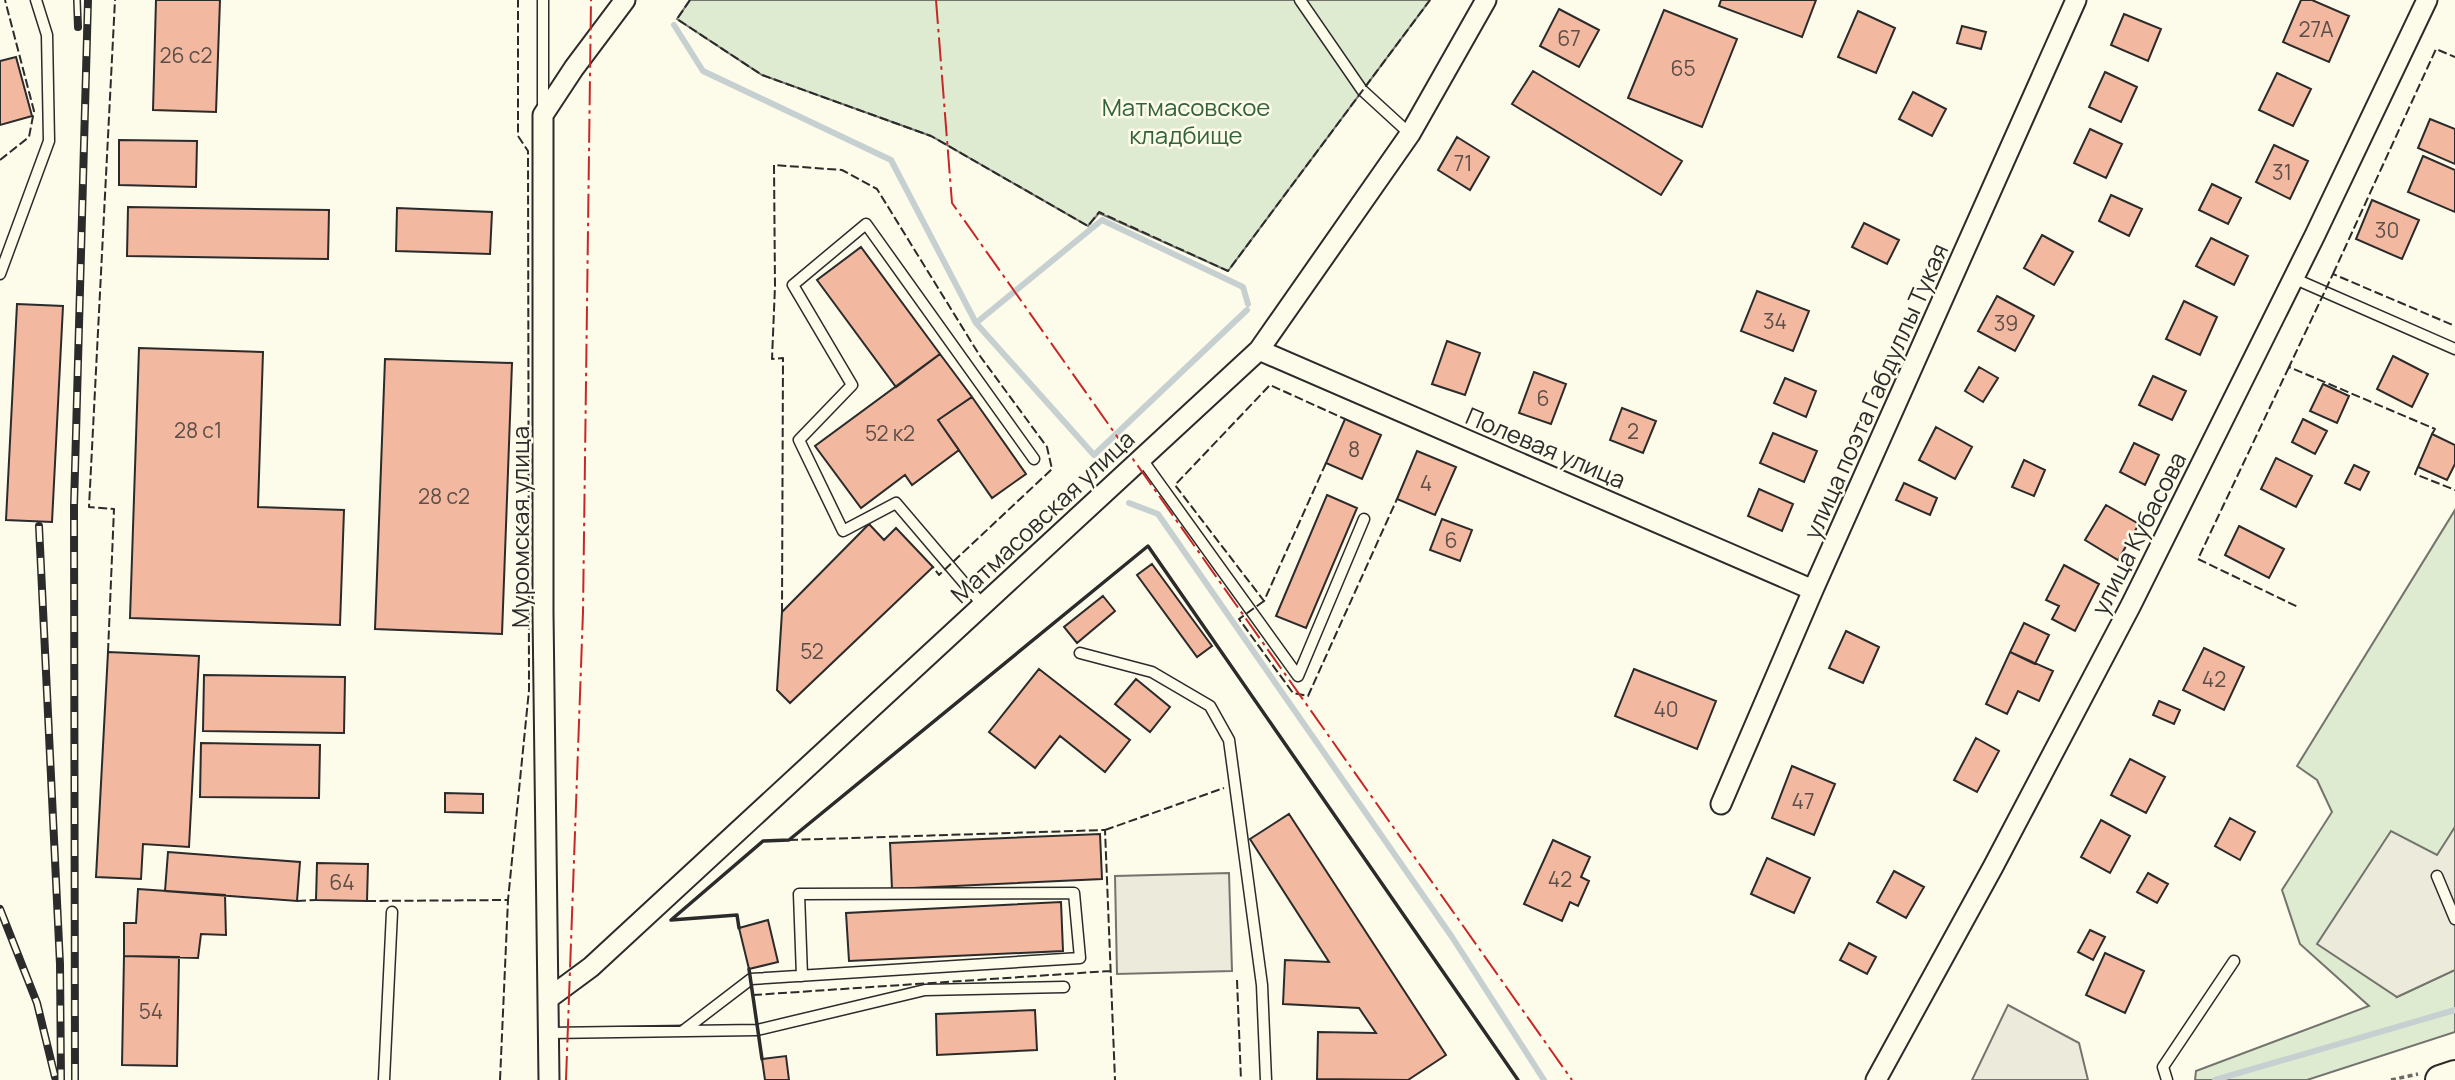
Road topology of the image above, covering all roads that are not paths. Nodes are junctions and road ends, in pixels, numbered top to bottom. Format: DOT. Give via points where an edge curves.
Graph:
graph roads {
  1 [pos="36,0"];
  2 [pos="543,0"];
  3 [pos="625,0"];
  4 [pos="1300,0"];
  5 [pos="1486,0"];
  6 [pos="2076,0"];
  7 [pos="2427,0"];
  8 [pos="543,115"];
  9 [pos="1410,134"];
  10 [pos="0,274"];
  11 [pos="2293,278"];
  12 [pos="2455,349"];
  13 [pos="1259,350"];
  14 [pos="1141,458"];
  15 [pos="1034,459"];
  16 [pos="1364,519"];
  17 [pos="1813,590"];
  18 [pos="982,604"];
  19 [pos="1080,653"];
  20 [pos="1721,804"];
  21 [pos="2437,876"];
  22 [pos="392,912"];
  23 [pos="2455,919"];
  24 [pos="2234,961"];
  25 [pos="802,976"];
  26 [pos="1064,988"];
  27 [pos="549,998"];
  28 [pos="683,1031"];
  29 [pos="549,1033"];
  30 [pos="2455,1075"];
  31 [pos="384,1080"];
  32 [pos="549,1080"];
  33 [pos="1266,1080"];
  34 [pos="1876,1080"];
  35 [pos="2167,1080"];
  36 [pos="2440,1080"];
  1 -- 10 [label="lane" via="47,35 49,141"];
  2 -- 8 [label="lane"];
  3 -- 8 [label="street"];
  4 -- 9 [label="lane" via="1362,90"];
  5 -- 9 [label="street, Матмасовская улица"];
  6 -- 17 [label="street, улица поэта Габдуллы Тукая"];
  7 -- 11 [label="street, улица Кубасова"];
  8 -- 27 [label="street, Муромская улица"];
  9 -- 13 [label="street, Матмасовская улица"];
  11 -- 12 [label="lane"];
  11 -- 34 [label="street, улица Кубасова" via="2131,605"];
  13 -- 14 [label="street, Матмасовская улица"];
  13 -- 17 [label="street, Полевая улица"];
  14 -- 16 [label="lane" via="1298,676"];
  14 -- 18 [label="street, Матмасовская улица"];
  15 -- 18 [label="lane" via="866,224 793,285 852,385 799,440 843,531 897,503"];
  17 -- 20 [label="street, улица поэта Габдуллы Тукая"];
  18 -- 27 [label="street, Матмасовская улица" via="592,967"];
  19 -- 33 [label="lane" via="1152,672 1210,706 1229,740 1262,985"];
  21 -- 23 [label="lane"];
  22 -- 31 [label="lane"];
  24 -- 35 [label="lane" via="2163,1067"];
  25 -- 25 [label="lane" via="1080,958 1074,893 799,894"];
  25 -- 28 [label="lane" via="751,979"];
  26 -- 28 [label="lane" via="925,990 757,1030"];
  27 -- 29 [label="street, Муромская улица"];
  28 -- 29 [label="lane"];
  29 -- 32 [label="street, Муромская улица"];
  30 -- 36 [label="main road"];
}
